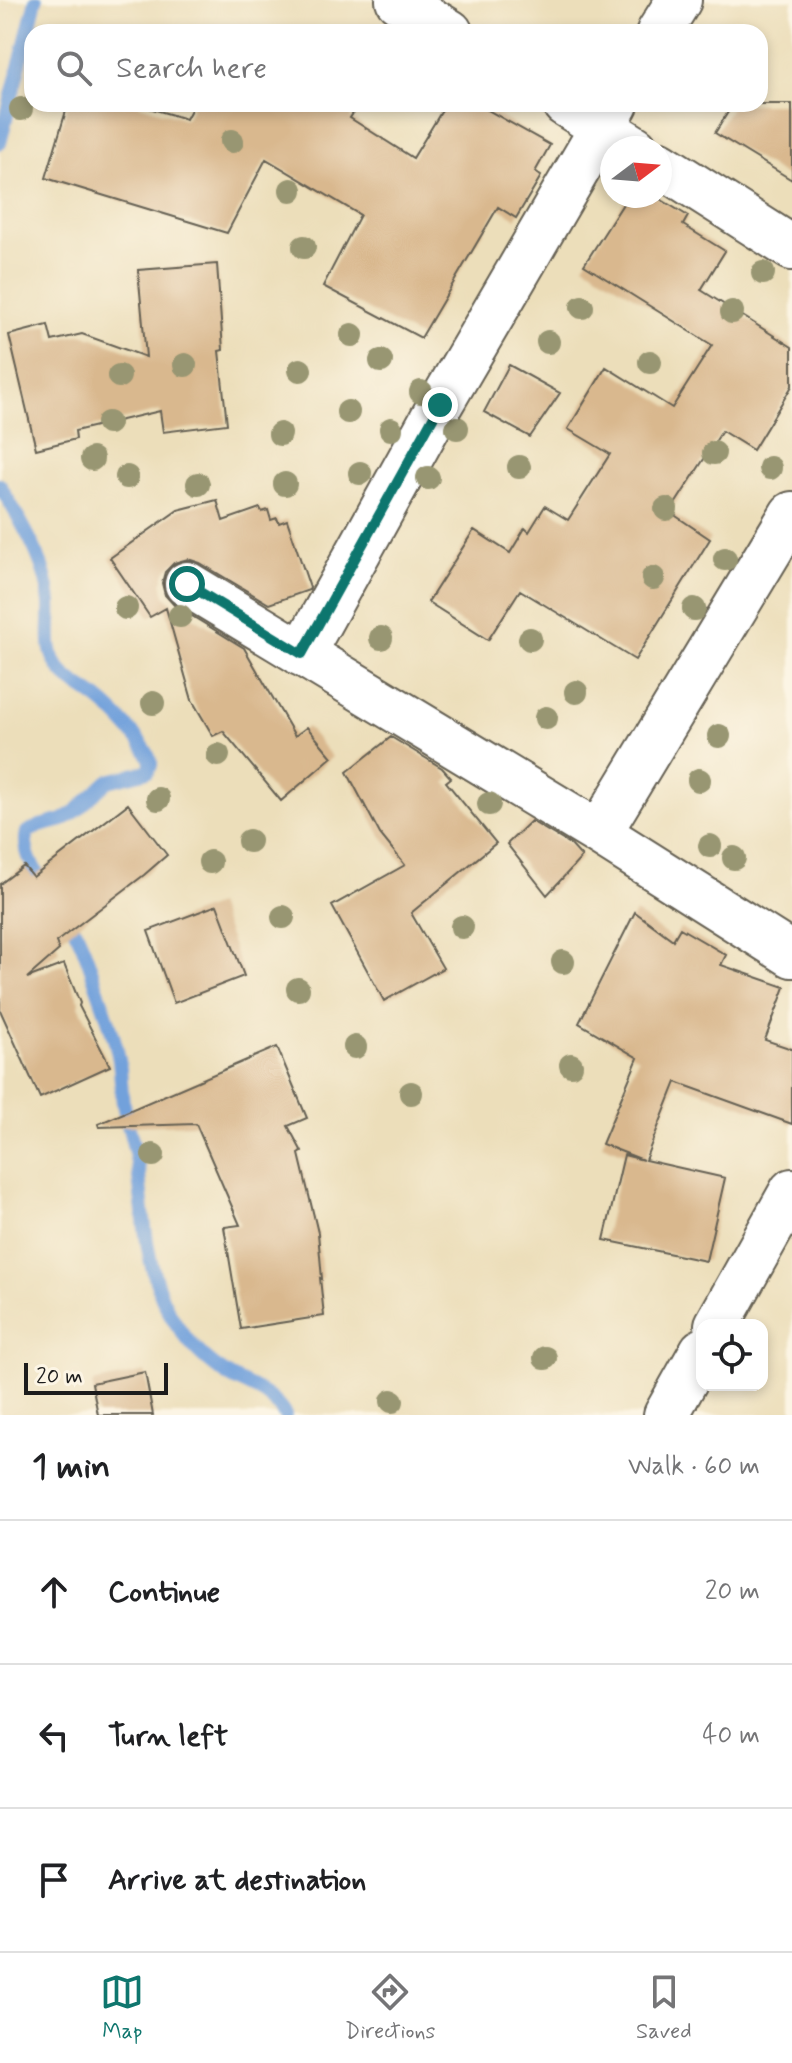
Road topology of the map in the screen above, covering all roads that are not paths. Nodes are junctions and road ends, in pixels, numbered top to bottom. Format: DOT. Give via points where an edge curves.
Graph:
graph roads {
  1 [pos="398,0"];
  2 [pos="679,0"];
  3 [pos="437,24"];
  4 [pos="664,24"];
  5 [pos="584,112"];
  6 [pos="617,126"];
  7 [pos="672,172"];
  8 [pos="792,248"];
  9 [pos="792,514"];
  10 [pos="187,584"];
  11 [pos="302,654"];
  12 [pos="599,833"];
  13 [pos="792,955"];
  14 [pos="792,1191"];
  15 [pos="720,1319"];
  16 [pos="696,1362"];
  17 [pos="666,1415"];
  1 -- 3 [label="street"];
  2 -- 4 [label="street"];
  5 -- 6 [label="street"];
  6 -- 11 [label="street" via="440,405"];
  7 -- 8 [label="street"];
  9 -- 12 [label="street"];
  10 -- 11 [label="street"];
  11 -- 12 [label="street"];
  12 -- 13 [label="street"];
  14 -- 15 [label="street"];
  16 -- 17 [label="street"];
}
